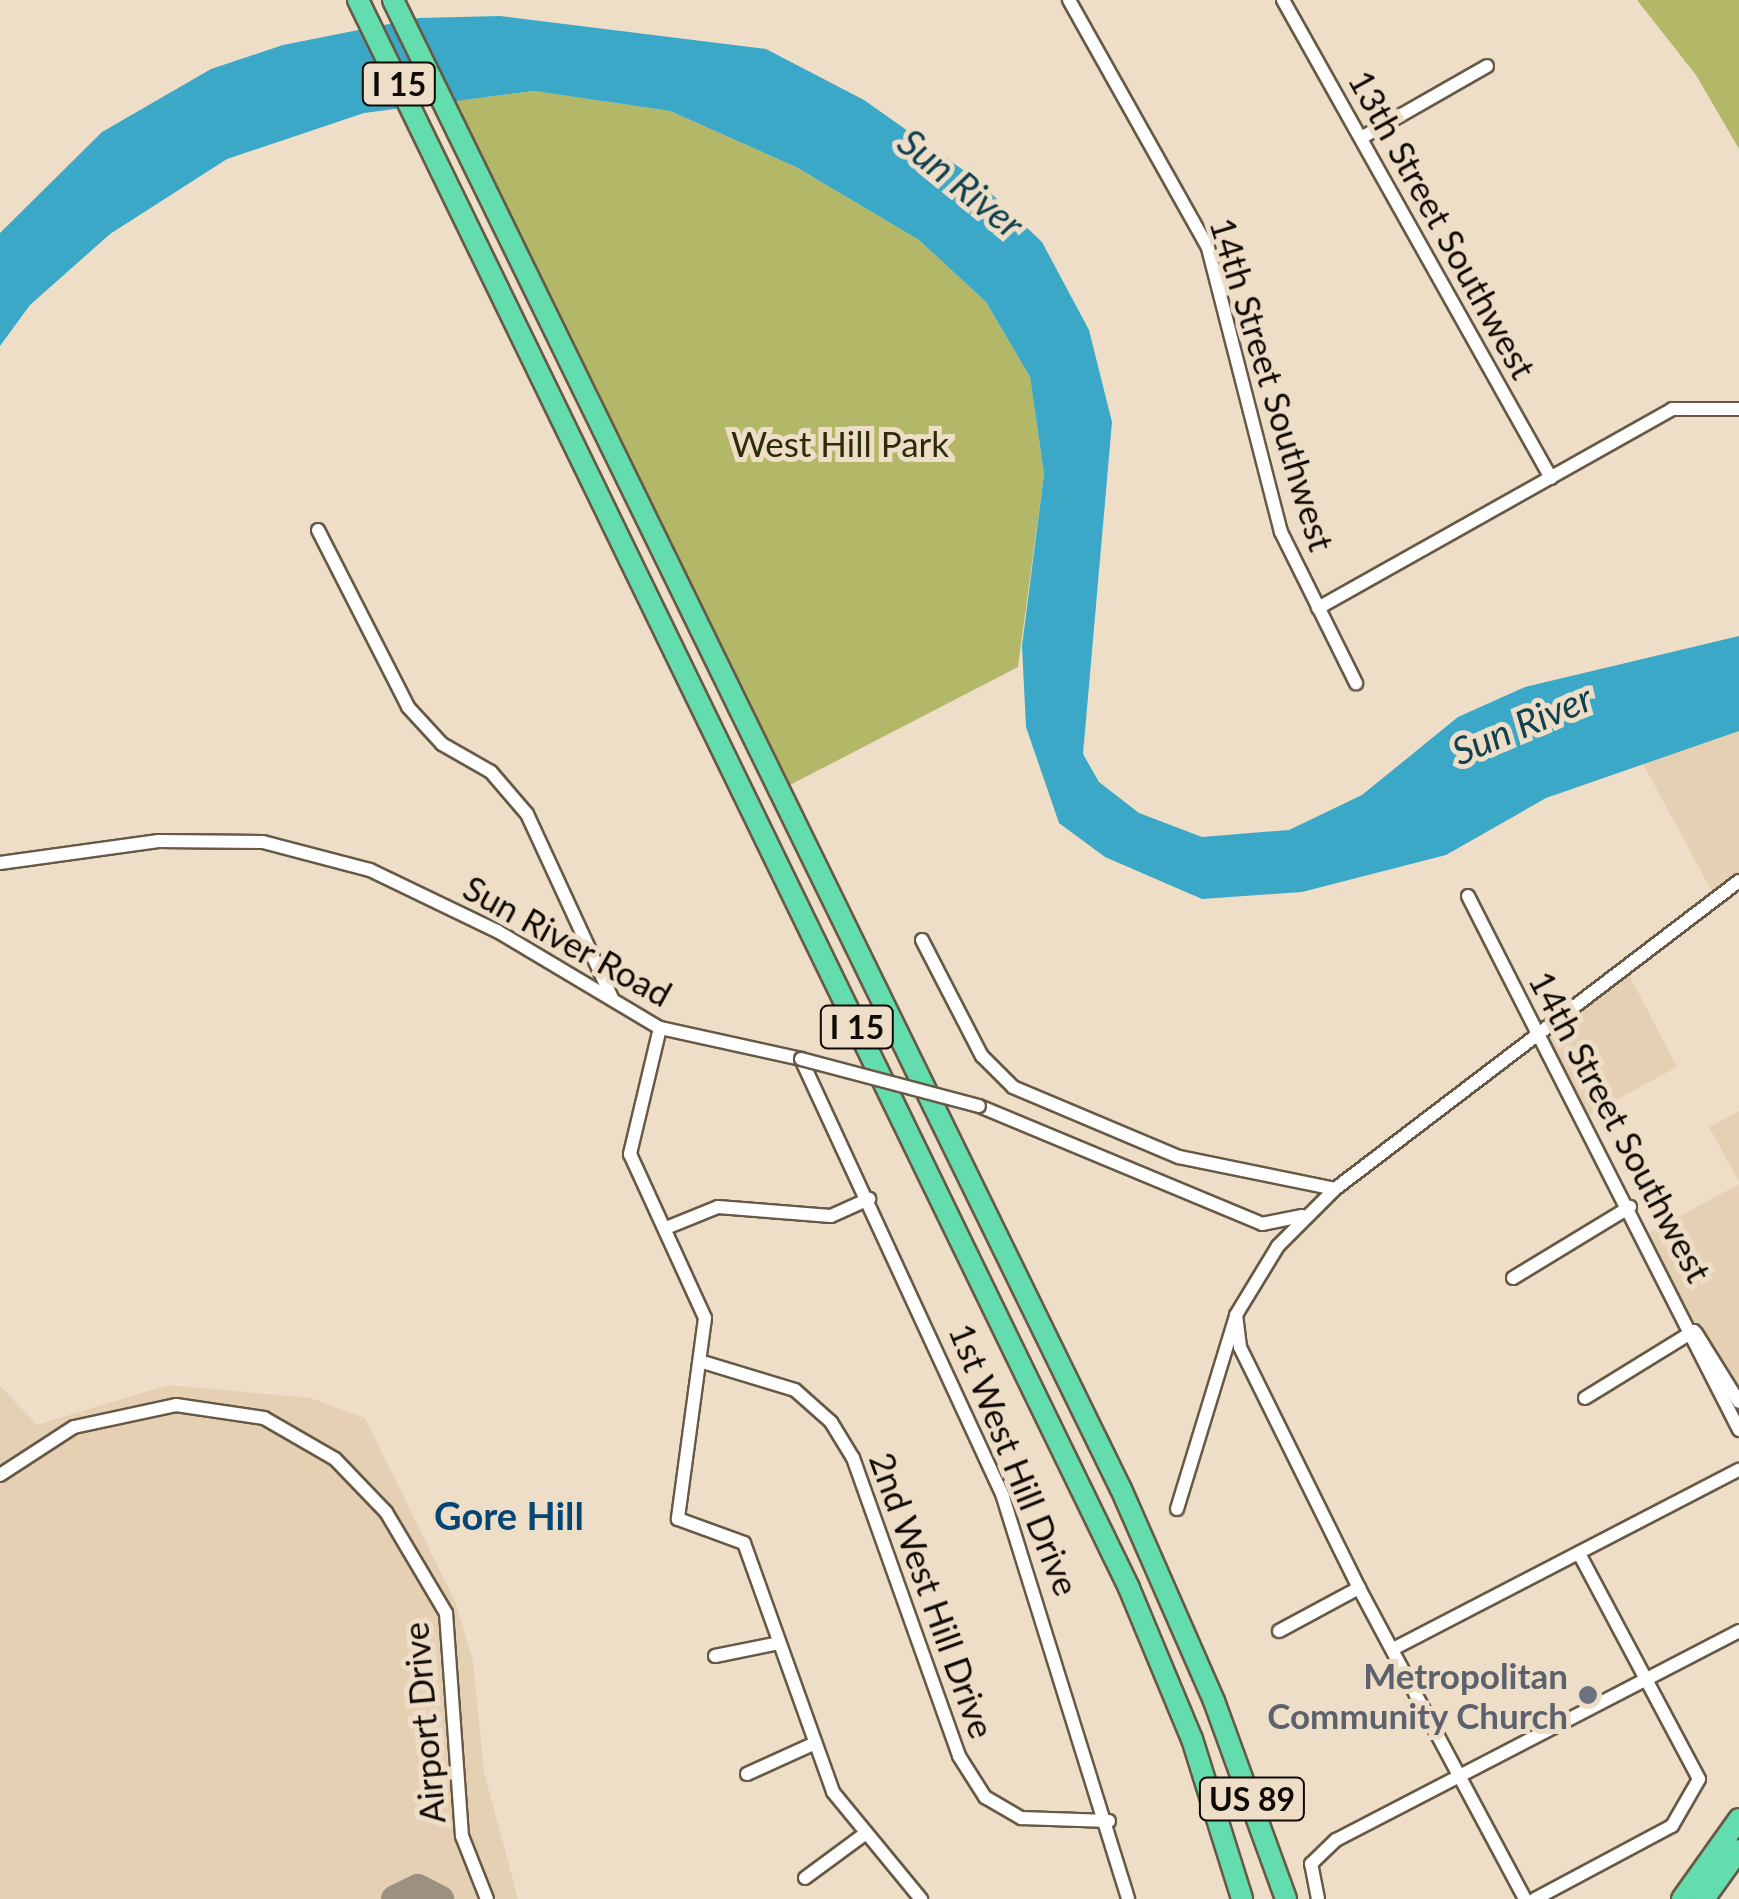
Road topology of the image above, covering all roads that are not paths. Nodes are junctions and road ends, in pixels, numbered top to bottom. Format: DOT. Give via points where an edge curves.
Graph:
graph roads {
  1 [pos="358,0"];
  2 [pos="393,0"];
  3 [pos="1068,0"];
  4 [pos="1283,0"];
  5 [pos="1487,66"];
  6 [pos="1360,138"];
  7 [pos="1739,409"];
  8 [pos="1551,478"];
  9 [pos="318,530"];
  10 [pos="1318,608"];
  11 [pos="1356,683"];
  12 [pos="0,863"];
  13 [pos="1739,882"];
  14 [pos="1468,896"];
  15 [pos="922,940"];
  16 [pos="613,1000"];
  17 [pos="660,1028"];
  18 [pos="1537,1031"];
  19 [pos="801,1059"];
  20 [pos="1334,1189"];
  21 [pos="869,1200"];
  22 [pos="1321,1202"];
  23 [pos="1630,1207"];
  24 [pos="666,1228"];
  25 [pos="1512,1278"];
  26 [pos="1236,1315"];
  27 [pos="1694,1331"];
  28 [pos="706,1362"];
  29 [pos="1584,1398"];
  30 [pos="1739,1402"];
  31 [pos="1739,1430"];
  32 [pos="1739,1470"];
  33 [pos="0,1475"];
  34 [pos="1177,1509"];
  35 [pos="1579,1554"];
  36 [pos="1359,1588"];
  37 [pos="1279,1631"];
  38 [pos="1739,1631"];
  39 [pos="779,1643"];
  40 [pos="1393,1649"];
  41 [pos="715,1656"];
  42 [pos="1646,1679"];
  43 [pos="1214,1701"];
  44 [pos="814,1744"];
  45 [pos="746,1774"];
  46 [pos="1460,1774"];
  47 [pos="1109,1821"];
  48 [pos="862,1836"];
  49 [pos="1737,1838"];
  50 [pos="805,1878"];
  51 [pos="487,1899"];
  52 [pos="921,1899"];
  53 [pos="1128,1899"];
  54 [pos="1242,1899"];
  55 [pos="1275,1899"];
  56 [pos="1286,1899"];
  57 [pos="1318,1899"];
  58 [pos="1525,1899"];
  59 [pos="1534,1899"];
  60 [pos="1671,1899"];
  61 [pos="1682,1899"];
  62 [pos="1704,1899"];
  1 -- 54 [label="highway, I 15" via="1128,1588 1192,1740"];
  2 -- 43 [label="highway, I 15" via="1121,1489"];
  3 -- 10 [label="street, 14th Street Southwest" via="1208,248 1281,532"];
  4 -- 6 [label="street, 13th Street Southwest"];
  5 -- 6 [label="street"];
  6 -- 8 [label="street, 13th Street Southwest"];
  7 -- 8 [label="street" via="1672,409"];
  8 -- 10 [label="street"];
  9 -- 16 [label="street" via="408,708 442,744 491,772 526,814"];
  10 -- 11 [label="street, 14th Street Southwest"];
  12 -- 16 [label="street, Sun River Road" via="158,840 263,842 370,870"];
  13 -- 18 [label="street"];
  14 -- 18 [label="street, 14th Street Southwest"];
  15 -- 20 [label="street" via="982,1056 1013,1087 1179,1157"];
  16 -- 17 [label="street, Sun River Road"];
  17 -- 19 [label="street, Sun River Road"];
  17 -- 24 [label="street" via="630,1154"];
  18 -- 20 [label="street"];
  18 -- 23 [label="street, 14th Street Southwest"];
  19 -- 21 [label="street, 1st West Hill Drive"];
  19 -- 22 [label="street, Sun River Road, bridge" via="979,1106 1262,1224 1297,1219"];
  20 -- 22 [label="street"];
  21 -- 24 [label="street" via="831,1216 718,1208"];
  21 -- 47 [label="street, 1st West Hill Drive" via="1003,1498"];
  22 -- 26 [label="street" via="1245,1293"];
  23 -- 25 [label="street"];
  23 -- 27 [label="street, 14th Street Southwest"];
  24 -- 28 [label="street" via="700,1296"];
  26 -- 34 [label="street"];
  26 -- 36 [label="street" via="1240,1346"];
  27 -- 29 [label="street"];
  27 -- 30 [label="street, 14th Street Southwest"];
  27 -- 31 [label="street, 14th Street Southwest"];
  28 -- 39 [label="street" via="678,1518 744,1544"];
  28 -- 47 [label="street, 2nd West Hill Drive" via="795,1390 830,1422 853,1458 959,1756 985,1797 1020,1818"];
  32 -- 35 [label="street"];
  33 -- 51 [label="street, Airport Drive" via="74,1427 176,1405 264,1418 335,1460 386,1512 446,1613 462,1836"];
  35 -- 40 [label="street"];
  35 -- 42 [label="street"];
  36 -- 37 [label="street"];
  36 -- 40 [label="street"];
  38 -- 42 [label="street"];
  39 -- 41 [label="street"];
  39 -- 44 [label="street"];
  40 -- 46 [label="street"];
  42 -- 46 [label="street"];
  42 -- 59 [label="street" via="1694,1768 1696,1796 1672,1826"];
  43 -- 55 [label="highway, I 15"];
  43 -- 56 [label="highway, US 89"];
  44 -- 45 [label="street"];
  44 -- 48 [label="street"];
  46 -- 57 [label="street" via="1336,1840 1311,1864"];
  46 -- 58 [label="street"];
  47 -- 53 [label="street, 1st West Hill Drive"];
  48 -- 50 [label="street"];
  48 -- 52 [label="street"];
  49 -- 60 [label="highway"];
  49 -- 61 [label="highway"];
  49 -- 62 [label="highway"];
}
